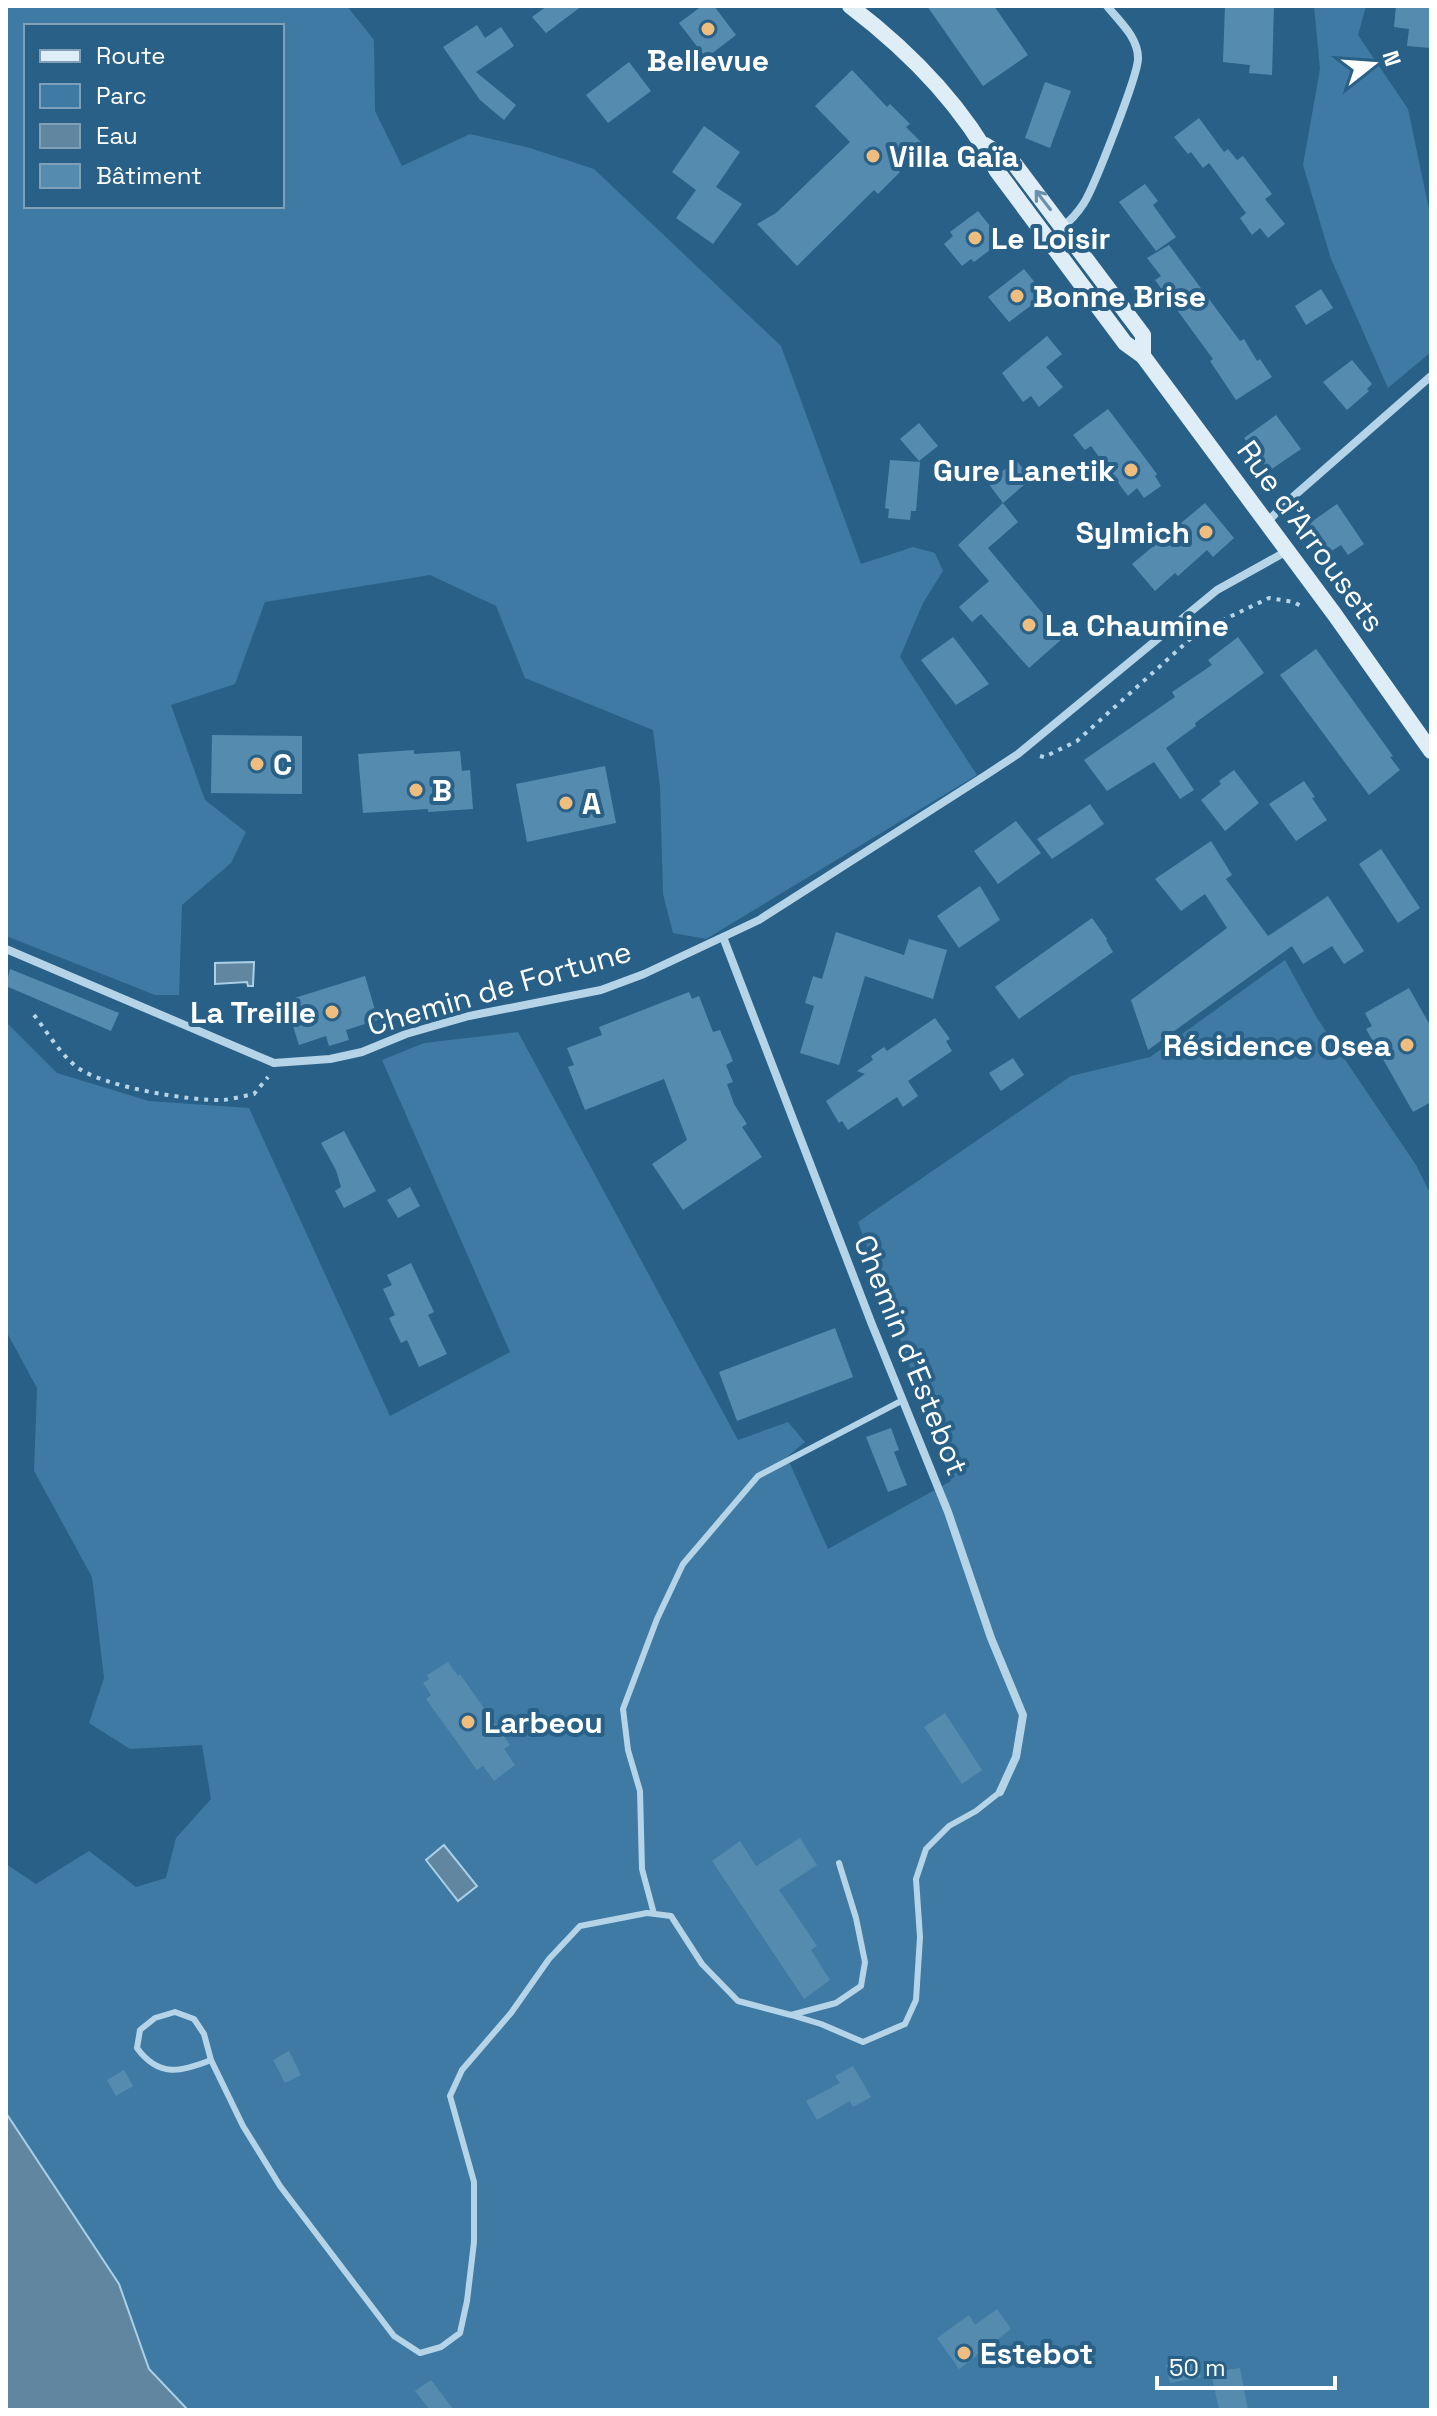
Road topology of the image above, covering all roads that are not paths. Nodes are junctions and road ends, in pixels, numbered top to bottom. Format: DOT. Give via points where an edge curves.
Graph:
graph roads {
  1 [pos="850,6"];
  2 [pos="1107,6"];
  3 [pos="983,143"];
  4 [pos="1063,226"];
  5 [pos="1047,239"];
  6 [pos="1143,356"];
  7 [pos="1431,376"];
  8 [pos="1267,522"];
  9 [pos="1288,550"];
  10 [pos="1431,751"];
  11 [pos="723,937"];
  12 [pos="6,949"];
  13 [pos="903,1400"];
  14 [pos="1000,1792"];
  15 [pos="839,1863"];
  16 [pos="654,1914"];
  17 [pos="791,2015"];
  18 [pos="211,2060"];
  1 -- 3 [label="main road, Rue d'Arrousets" via="910,55"];
  2 -- 4 [label="street" via="1129,33 1139,60 1085,201"];
  4 -- 3 [label="main road, Rue d'Arrousets, one-way" via="1013,162"];
  3 -- 5 [label="main road, Rue d'Arrousets"];
  4 -- 5 [label="main road"];
  4 -- 6 [label="main road, Rue d'Arrousets" via="1143,335"];
  5 -- 6 [label="main road, Rue d'Arrousets" via="1125,343"];
  6 -- 8 [label="main road, Rue d'Arrousets"];
  7 -- 8 [label="street"];
  8 -- 9 [label="main road, Rue d'Arrousets"];
  9 -- 10 [label="main road, Rue d'Arrousets"];
  9 -- 11 [label="street, Chemin de Fortune" via="1217,590 1018,754 759,920"];
  11 -- 12 [label="street, Chemin de Fortune" via="601,990 469,1016 330,1059 274,1063"];
  11 -- 13 [label="street, Chemin d'Estebot"];
  13 -- 14 [label="street, Chemin d'Estebot" via="1023,1715 1016,1757"];
  13 -- 16 [label="lane" via="758,1476 683,1564 623,1709 640,1791 642,1869"];
  14 -- 17 [label="lane" via="949,1826 926,1849 916,1879 916,2000 905,2024 863,2042"];
  15 -- 17 [label="lane" via="865,1962 861,1986 836,2003"];
  16 -- 17 [label="lane" via="671,1916 702,1964 738,2001"];
  16 -- 18 [label="lane" via="580,1926 462,2070 450,2096 474,2182 474,2242 460,2333 441,2347 420,2353 394,2336 280,2186"];
  18 -- 18 [label="lane" via="183,2071 147,2062 137,2048 140,2030 175,2012 194,2019"];
}
